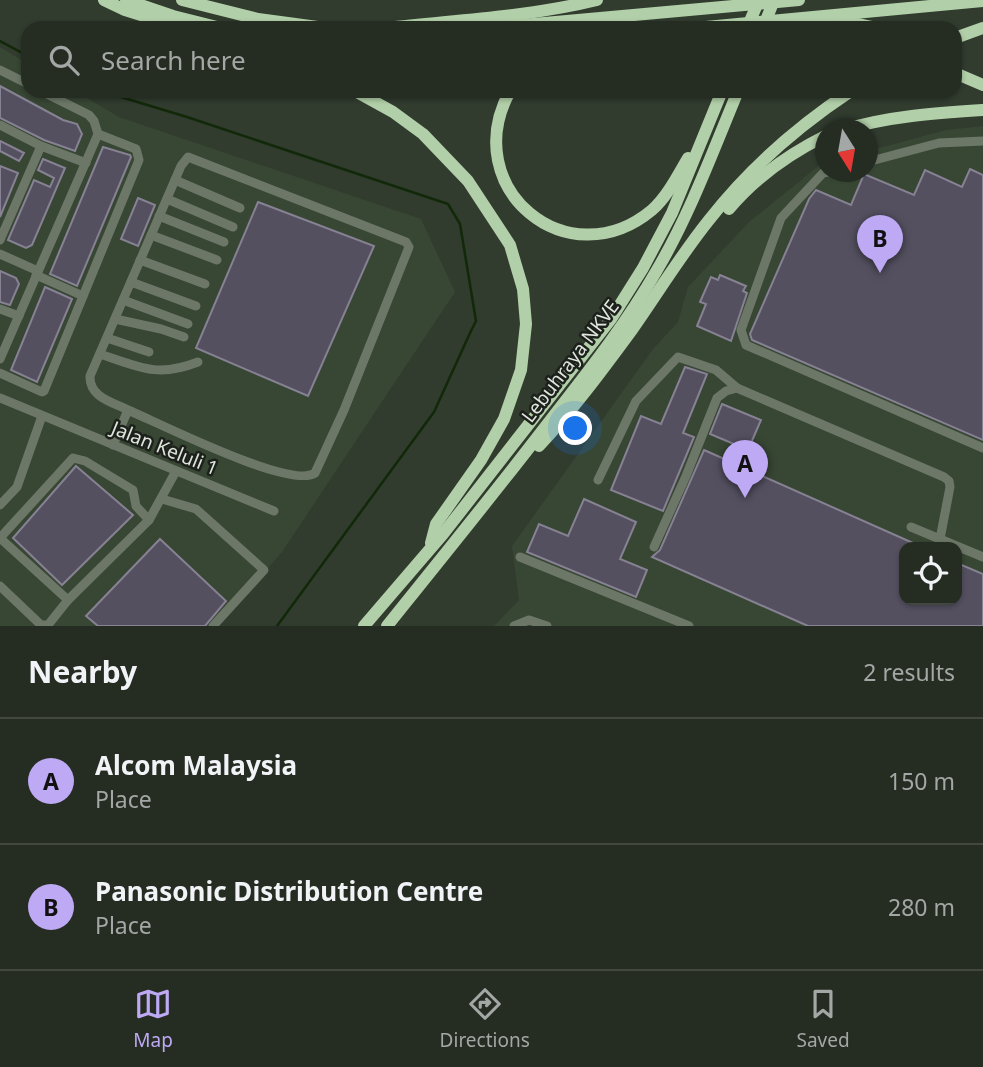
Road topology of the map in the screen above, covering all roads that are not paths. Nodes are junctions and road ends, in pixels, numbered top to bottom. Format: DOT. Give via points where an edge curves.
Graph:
graph roads {
  1 [pos="104,0"];
  2 [pos="126,0"];
  3 [pos="182,0"];
  4 [pos="597,0"];
  5 [pos="759,0"];
  6 [pos="775,0"];
  7 [pos="799,0"];
  8 [pos="983,1"];
  9 [pos="820,18"];
  10 [pos="160,21"];
  11 [pos="193,21"];
  12 [pos="273,21"];
  13 [pos="453,21"];
  14 [pos="570,21"];
  15 [pos="750,21"];
  16 [pos="767,21"];
  17 [pos="782,21"];
  18 [pos="837,21"];
  19 [pos="983,28"];
  20 [pos="962,36"];
  21 [pos="0,70"];
  22 [pos="962,76"];
  23 [pos="21,80"];
  24 [pos="983,85"];
  25 [pos="55,98"];
  26 [pos="366,98"];
  27 [pos="507,98"];
  28 [pos="719,98"];
  29 [pos="735,98"];
  30 [pos="841,98"];
  31 [pos="717,104"];
  32 [pos="983,110"];
  33 [pos="878,121"];
  34 [pos="0,125"];
  35 [pos="98,134"];
  36 [pos="815,141"];
  37 [pos="983,141"];
  38 [pos="41,146"];
  39 [pos="878,159"];
  40 [pos="86,163"];
  41 [pos="175,180"];
  42 [pos="815,182"];
  43 [pos="167,199"];
  44 [pos="240,208"];
  45 [pos="159,216"];
  46 [pos="233,227"];
  47 [pos="151,235"];
  48 [pos="0,240"];
  49 [pos="224,243"];
  50 [pos="0,254"];
  51 [pos="140,260"];
  52 [pos="217,260"];
  53 [pos="38,273"];
  54 [pos="131,282"];
  55 [pos="205,284"];
  56 [pos="83,296"];
  57 [pos="123,299"];
  58 [pos="650,302"];
  59 [pos="196,306"];
  60 [pos="0,309"];
  61 [pos="19,316"];
  62 [pos="115,319"];
  63 [pos="188,324"];
  64 [pos="184,337"];
  65 [pos="107,338"];
  66 [pos="149,352"];
  67 [pos="100,354"];
  68 [pos="0,359"];
  69 [pos="198,362"];
  70 [pos="0,373"];
  71 [pos="737,388"];
  72 [pos="0,398"];
  73 [pos="128,410"];
  74 [pos="43,416"];
  75 [pos="113,445"];
  76 [pos="983,448"];
  77 [pos="176,471"];
  78 [pos="598,480"];
  79 [pos="162,499"];
  80 [pos="486,504"];
  81 [pos="0,505"];
  82 [pos="274,511"];
  83 [pos="149,520"];
  84 [pos="911,527"];
  85 [pos="0,538"];
  86 [pos="940,539"];
  87 [pos="430,547"];
  88 [pos="654,547"];
  89 [pos="520,556"];
  90 [pos="983,557"];
  91 [pos="0,586"];
  92 [pos="68,600"];
  93 [pos="518,624"];
  94 [pos="48,625"];
  95 [pos="213,626"];
  96 [pos="364,626"];
  97 [pos="387,626"];
  98 [pos="547,626"];
  99 [pos="690,626"];
  1 -- 10 [label="highway"];
  2 -- 11 [label="highway"];
  3 -- 12 [label="highway"];
  4 -- 13 [label="highway"];
  5 -- 15 [label="highway, bridge"];
  6 -- 16 [label="highway, bridge"];
  7 -- 14 [label="highway"];
  8 -- 9 [label="highway"];
  9 -- 17 [label="highway"];
  9 -- 18 [label="highway"];
  19 -- 20 [label="highway"];
  21 -- 23 [label="street"];
  22 -- 24 [label="highway"];
  25 -- 35 [label="street" via="89,115"];
  26 -- 87 [label="highway" via="413,127 476,192 510,245 523,289 526,324 521,370 504,419 436,524"];
  27 -- 31 [label="highway" via="497,131 498,160 508,189 543,222 566,232 587,234 626,226 653,209"];
  28 -- 31 [label="highway"];
  29 -- 80 [label="highway, Lebuhraya NKVE" via="684,219 652,280 602,354"];
  30 -- 58 [label="highway" via="745,178 695,237"];
  31 -- 87 [label="highway" via="668,222 611,319"];
  32 -- 33 [label="highway"];
  34 -- 38 [label="street"];
  35 -- 40 [label="street"];
  35 -- 56 [label="street" via="136,149 139,160"];
  36 -- 58 [label="highway" via="766,173 732,204"];
  37 -- 39 [label="street" via="939,143"];
  38 -- 40 [label="street"];
  38 -- 48 [label="street"];
  40 -- 53 [label="street"];
  41 -- 43 [label="street"];
  41 -- 44 [label="street"];
  41 -- 73 [label="street" via="188,157 406,243 409,251 344,410 311,476 262,469"];
  42 -- 76 [label="street" via="781,218 741,330 746,345"];
  43 -- 45 [label="street"];
  43 -- 46 [label="street"];
  45 -- 47 [label="street"];
  45 -- 49 [label="street"];
  47 -- 51 [label="street"];
  47 -- 52 [label="street"];
  50 -- 53 [label="street"];
  51 -- 54 [label="street"];
  51 -- 55 [label="street"];
  53 -- 56 [label="street"];
  53 -- 61 [label="street"];
  54 -- 57 [label="street"];
  54 -- 59 [label="street"];
  56 -- 70 [label="street" via="44,391"];
  57 -- 62 [label="street"];
  57 -- 63 [label="street"];
  58 -- 80 [label="highway" via="562,422"];
  60 -- 61 [label="street"];
  61 -- 68 [label="street"];
  62 -- 64 [label="street"];
  62 -- 65 [label="street"];
  65 -- 66 [label="street"];
  65 -- 67 [label="street"];
  67 -- 69 [label="street" via="153,371"];
  67 -- 73 [label="street" via="90,376 92,389"];
  71 -- 78 [label="street" via="716,370 678,357 636,401"];
  71 -- 86 [label="street" via="944,477 950,487"];
  71 -- 88 [label="street" via="717,398"];
  72 -- 74 [label="street, Jalan Keluli 1"];
  73 -- 75 [label="street"];
  74 -- 75 [label="street, Jalan Keluli 1"];
  74 -- 81 [label="street" via="16,487"];
  75 -- 77 [label="street, Jalan Keluli 1"];
  77 -- 79 [label="street"];
  77 -- 82 [label="street, Jalan Keluli 1"];
  79 -- 83 [label="street"];
  79 -- 95 [label="street" via="195,509 264,570"];
  80 -- 97 [label="highway, Lebuhraya NKVE"];
  83 -- 85 [label="street" via="136,506 133,490 73,458"];
  83 -- 92 [label="street"];
  84 -- 86 [label="street"];
  85 -- 92 [label="street"];
  86 -- 90 [label="street"];
  87 -- 96 [label="highway"];
  89 -- 99 [label="street"];
  91 -- 94 [label="street" via="41,625"];
  92 -- 94 [label="street"];
  93 -- 98 [label="street" via="529,620"];
}
